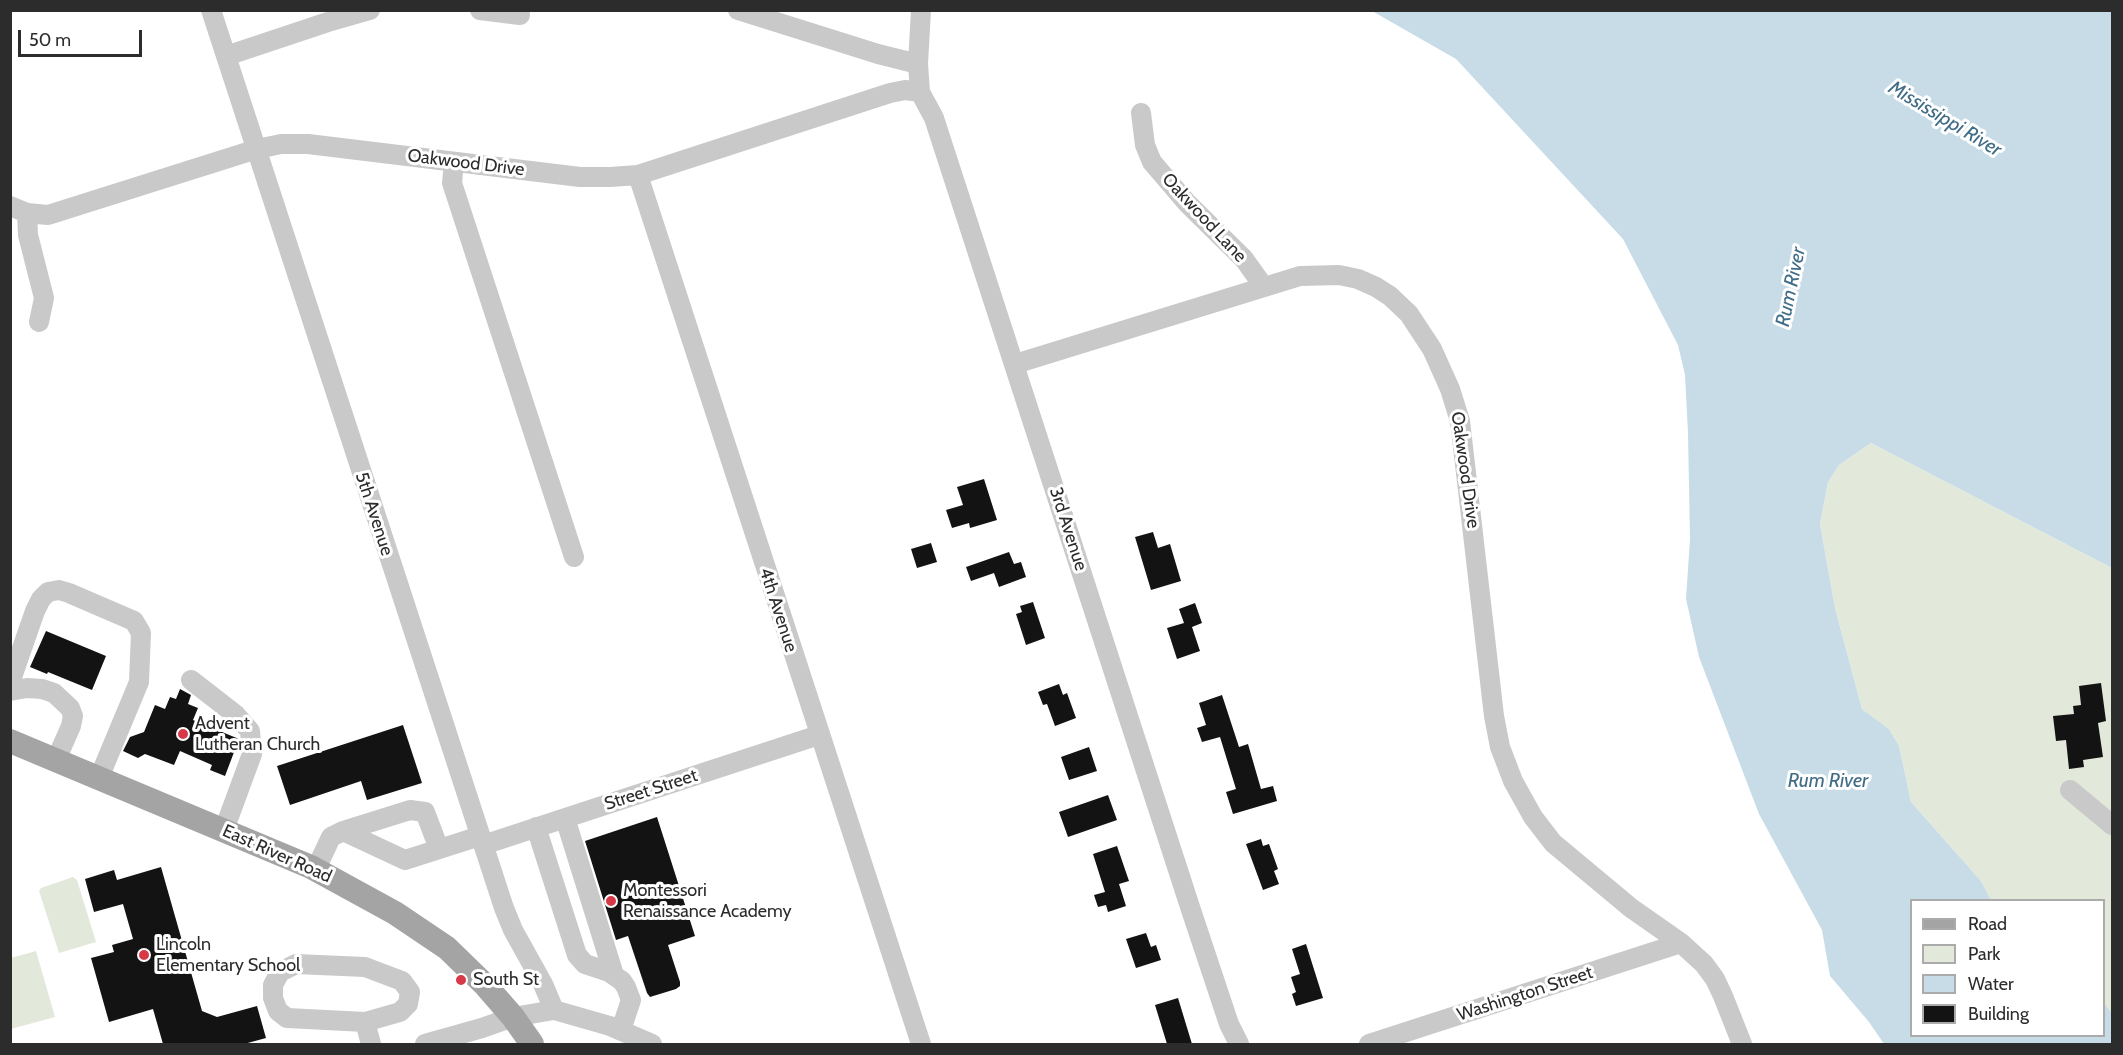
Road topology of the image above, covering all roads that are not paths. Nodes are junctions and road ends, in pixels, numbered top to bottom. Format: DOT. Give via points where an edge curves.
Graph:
graph roads {
  1 [pos="211,10"];
  2 [pos="370,10"];
  3 [pos="480,10"];
  4 [pos="738,10"];
  5 [pos="921,10"];
  6 [pos="520,15"];
  7 [pos="226,56"];
  8 [pos="918,64"];
  9 [pos="920,92"];
  10 [pos="1141,112"];
  11 [pos="256,149"];
  12 [pos="454,162"];
  13 [pos="638,175"];
  14 [pos="19,209"];
  15 [pos="1264,287"];
  16 [pos="39,322"];
  17 [pos="1015,364"];
  18 [pos="574,558"];
  19 [pos="191,680"];
  20 [pos="10,683"];
  21 [pos="10,691"];
  22 [pos="819,735"];
  23 [pos="10,741"];
  24 [pos="56,760"];
  25 [pos="99,778"];
  26 [pos="2070,790"];
  27 [pos="565,818"];
  28 [pos="2112,825"];
  29 [pos="536,827"];
  30 [pos="224,830"];
  31 [pos="343,831"];
  32 [pos="481,841"];
  33 [pos="439,849"];
  34 [pos="316,869"];
  35 [pos="1681,943"];
  36 [pos="614,975"];
  37 [pos="554,1010"];
  38 [pos="513,1017"];
  39 [pos="365,1022"];
  40 [pos="621,1030"];
  41 [pos="371,1044"];
  42 [pos="425,1044"];
  43 [pos="532,1044"];
  44 [pos="652,1044"];
  45 [pos="921,1044"];
  46 [pos="1239,1044"];
  47 [pos="1369,1044"];
  48 [pos="1742,1044"];
  1 -- 7 [label="street, 5th Avenue"];
  2 -- 7 [label="street"];
  3 -- 6 [label="street"];
  4 -- 8 [label="street"];
  5 -- 8 [label="street, 3rd Avenue"];
  7 -- 11 [label="street, 5th Avenue"];
  8 -- 9 [label="street, 3rd Avenue"];
  9 -- 13 [label="street, Oakwood Drive" via="890,93"];
  9 -- 17 [label="street, 3rd Avenue" via="934,118"];
  10 -- 15 [label="street, Oakwood Lane" via="1145,145 1152,162 1244,259"];
  11 -- 12 [label="street, Oakwood Drive" via="308,144"];
  11 -- 14 [label="street, Oakwood Drive" via="56,213"];
  11 -- 32 [label="street, 5th Avenue"];
  12 -- 13 [label="street, Oakwood Drive" via="579,177"];
  12 -- 18 [label="street" via="452,183"];
  13 -- 22 [label="street, 4th Avenue"];
  14 -- 16 [label="street" via="44,298"];
  15 -- 17 [label="street, Oakwood Drive"];
  15 -- 35 [label="street, Oakwood Drive" via="1320,274 1358,279 1390,296 1422,331 1450,389 1460,421 1494,716 1513,781 1553,843 1631,908"];
  17 -- 46 [label="street, 3rd Avenue" via="1191,910"];
  19 -- 30 [label="street" via="250,730 252,754"];
  20 -- 25 [label="street" via="35,611 48,592 69,593 134,621 141,633 139,682"];
  21 -- 24 [label="street" via="42,689 54,693 70,708 73,716"];
  22 -- 27 [label="street, Street Street"];
  22 -- 45 [label="street, 4th Avenue"];
  23 -- 24 [label="main road, East River Road"];
  24 -- 25 [label="main road, East River Road"];
  25 -- 30 [label="main road, East River Road"];
  26 -- 28 [label="street"];
  27 -- 29 [label="street, Street Street"];
  27 -- 36 [label="street"];
  29 -- 32 [label="street, Street Street"];
  29 -- 36 [label="street" via="577,955 585,964"];
  30 -- 34 [label="main road, East River Road"];
  31 -- 33 [label="street, Street Street" via="405,860"];
  31 -- 33 [label="street" via="410,810 425,812"];
  31 -- 34 [label="street" via="331,837"];
  32 -- 33 [label="street, Street Street"];
  32 -- 37 [label="street, 5th Avenue" via="513,930"];
  34 -- 38 [label="main road, East River Road" via="394,912 447,948"];
  35 -- 47 [label="street, Washington Street"];
  35 -- 48 [label="street, Oakwood Drive" via="1715,979"];
  36 -- 40 [label="street" via="622,981 631,1000"];
  37 -- 38 [label="street"];
  37 -- 40 [label="street"];
  38 -- 42 [label="street"];
  38 -- 43 [label="main road"];
  39 -- 39 [label="street" via="400,1012 408,1004 410,992 402,981 365,967 296,964 280,972 273,985 278,1011 287,1018"];
  39 -- 41 [label="street"];
  40 -- 44 [label="street"];
}
